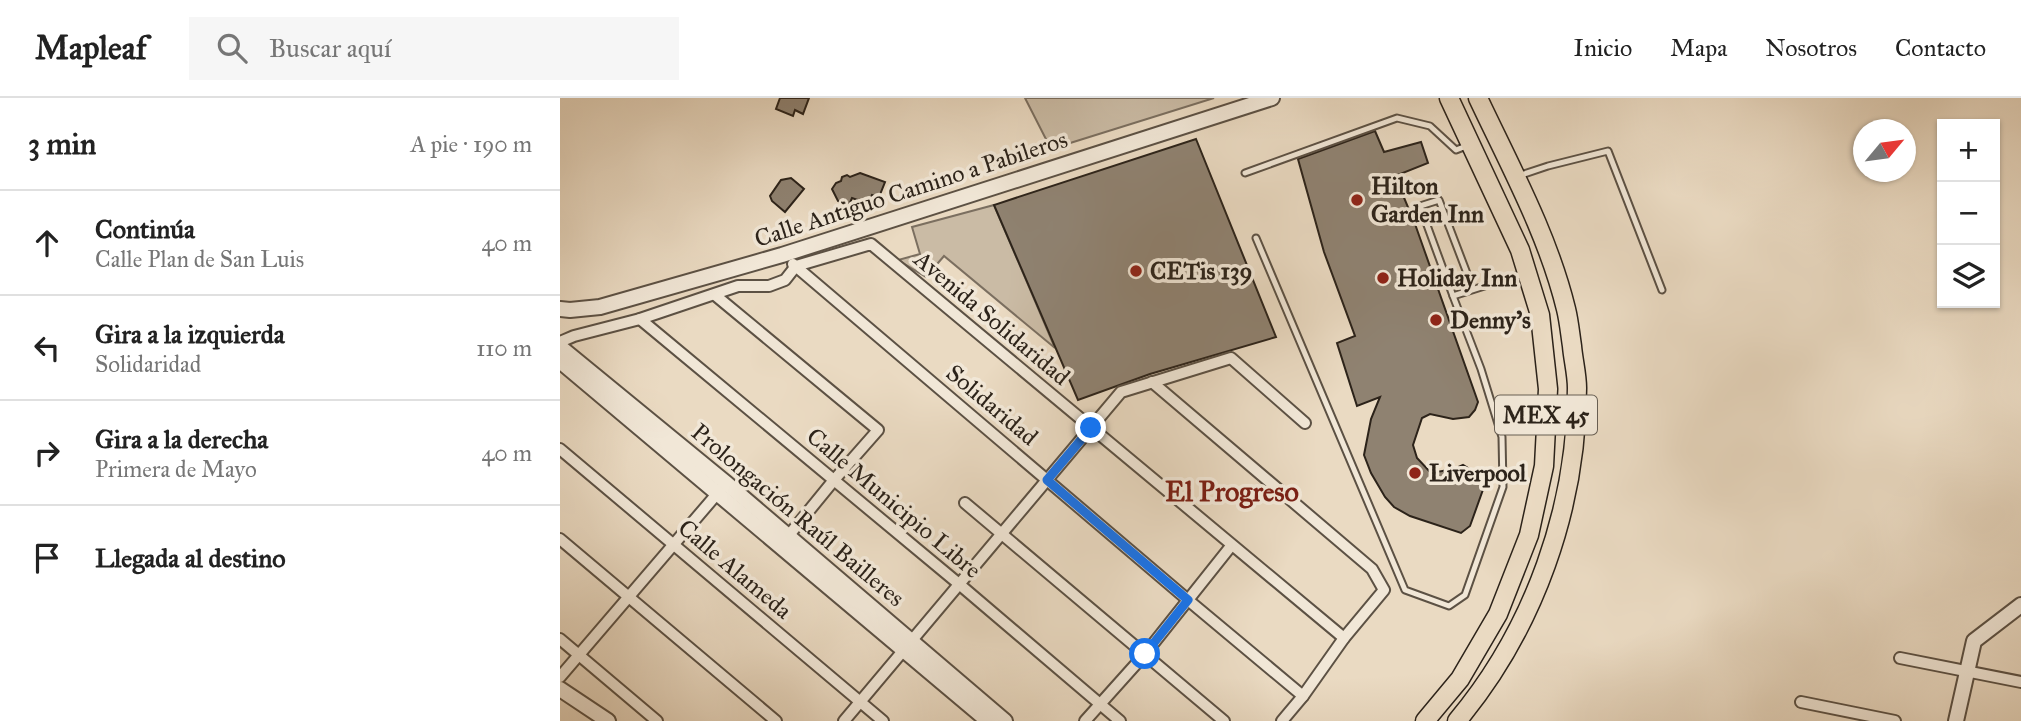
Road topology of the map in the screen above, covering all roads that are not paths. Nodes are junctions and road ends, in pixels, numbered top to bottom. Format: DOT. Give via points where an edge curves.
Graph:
graph roads {
  1 [pos="1272,98"];
  2 [pos="1449,98"];
  3 [pos="1478,98"];
  4 [pos="1471,144"];
  5 [pos="1245,173"];
  6 [pos="1515,177"];
  7 [pos="1256,238"];
  8 [pos="789,261"];
  9 [pos="1527,272"];
  10 [pos="1474,289"];
  11 [pos="1662,290"];
  12 [pos="715,295"];
  13 [pos="1454,296"];
  14 [pos="560,309"];
  15 [pos="640,319"];
  16 [pos="560,344"];
  17 [pos="560,361"];
  18 [pos="1152,382"];
  19 [pos="1306,423"];
  20 [pos="1091,428"];
  21 [pos="560,449"];
  22 [pos="834,480"];
  23 [pos="1047,480"];
  24 [pos="722,487"];
  25 [pos="965,503"];
  26 [pos="1001,535"];
  27 [pos="560,539"];
  28 [pos="785,541"];
  29 [pos="673,544"];
  30 [pos="1231,546"];
  31 [pos="959,584"];
  32 [pos="629,595"];
  33 [pos="1188,600"];
  34 [pos="2021,605"];
  35 [pos="1344,638"];
  36 [pos="560,639"];
  37 [pos="908,644"];
  38 [pos="578,654"];
  39 [pos="1145,654"];
  40 [pos="1900,658"];
  41 [pos="1966,672"];
  42 [pos="560,677"];
  43 [pos="2021,682"];
  44 [pos="566,693"];
  45 [pos="1303,696"];
  46 [pos="860,702"];
  47 [pos="1801,702"];
  48 [pos="1100,705"];
  49 [pos="598,721"];
  50 [pos="608,721"];
  51 [pos="657,721"];
  52 [pos="776,721"];
  53 [pos="844,721"];
  54 [pos="883,721"];
  55 [pos="988,721"];
  56 [pos="1005,721"];
  57 [pos="1085,721"];
  58 [pos="1120,721"];
  59 [pos="1224,721"];
  60 [pos="1282,721"];
  61 [pos="1425,721"];
  62 [pos="1457,721"];
  63 [pos="1895,721"];
  64 [pos="1956,721"];
  1 -- 8 [label="street, Calle Antiguo Camino a Pabileros"];
  2 -- 4 [label="highway, MEX 45"];
  3 -- 6 [label="highway, MEX 45"];
  4 -- 5 [label="lane" via="1456,150 1430,126 1397,118"];
  4 -- 9 [label="highway, MEX 45"];
  6 -- 11 [label="lane" via="1608,151"];
  6 -- 62 [label="highway, MEX 45" via="1543,238 1566,309 1577,386 1572,468 1555,539 1522,623 1482,692"];
  7 -- 13 [label="lane" via="1405,590 1449,606 1465,595 1503,487 1502,437"];
  8 -- 12 [label="street" via="785,280 769,286 738,286"];
  8 -- 14 [label="street, Calle Antiguo Camino a Pabileros" via="600,307"];
  8 -- 20 [label="street, Avenida Solidaridad" via="871,244"];
  8 -- 23 [label="street, Solidaridad"];
  9 -- 10 [label="lane"];
  9 -- 61 [label="highway, MEX 45" via="1540,315 1548,389 1544,466 1529,535 1498,614 1460,679"];
  10 -- 13 [label="lane"];
  10 -- 13 [label="lane" via="1439,200 1420,206"];
  12 -- 15 [label="street"];
  12 -- 22 [label="street" via="878,430"];
  15 -- 16 [label="street"];
  15 -- 22 [label="street, Calle Municipio Libre"];
  16 -- 24 [label="street, Prolongación Raúl Bailleres"];
  17 -- 24 [label="street, Prolongación Raúl Bailleres"];
  18 -- 19 [label="street" via="1231,358"];
  18 -- 20 [label="street" via="1121,392"];
  18 -- 35 [label="street" via="1371,569 1384,590"];
  20 -- 23 [label="street"];
  20 -- 30 [label="street, Avenida Solidaridad"];
  21 -- 29 [label="street, Calle Alameda"];
  22 -- 28 [label="street"];
  22 -- 31 [label="street, Calle Municipio Libre"];
  23 -- 26 [label="street"];
  23 -- 33 [label="street, Solidaridad"];
  24 -- 28 [label="street, Prolongación Raúl Bailleres"];
  24 -- 29 [label="street"];
  25 -- 26 [label="street"];
  26 -- 31 [label="street"];
  26 -- 39 [label="street"];
  27 -- 32 [label="street"];
  28 -- 37 [label="street, Prolongación Raúl Bailleres"];
  29 -- 32 [label="street"];
  29 -- 46 [label="street, Calle Alameda"];
  30 -- 33 [label="street"];
  30 -- 35 [label="street, Avenida Solidaridad"];
  31 -- 37 [label="street"];
  31 -- 48 [label="street, Calle Municipio Libre"];
  32 -- 38 [label="street"];
  32 -- 52 [label="street"];
  33 -- 39 [label="street"];
  33 -- 45 [label="street, Solidaridad"];
  34 -- 41 [label="street" via="1974,641"];
  35 -- 45 [label="street"];
  36 -- 38 [label="street"];
  37 -- 46 [label="street"];
  37 -- 55 [label="street, Prolongación Raúl Bailleres"];
  37 -- 56 [label="street, Prolongación Raúl Bailleres"];
  38 -- 42 [label="street"];
  38 -- 51 [label="street"];
  39 -- 48 [label="street"];
  39 -- 59 [label="street"];
  40 -- 41 [label="street"];
  41 -- 43 [label="street"];
  41 -- 64 [label="street"];
  44 -- 49 [label="street"];
  44 -- 50 [label="street"];
  45 -- 60 [label="street"];
  46 -- 53 [label="street"];
  46 -- 54 [label="street, Calle Alameda"];
  47 -- 63 [label="street"];
  48 -- 57 [label="street"];
  48 -- 58 [label="street, Calle Municipio Libre"];
}
